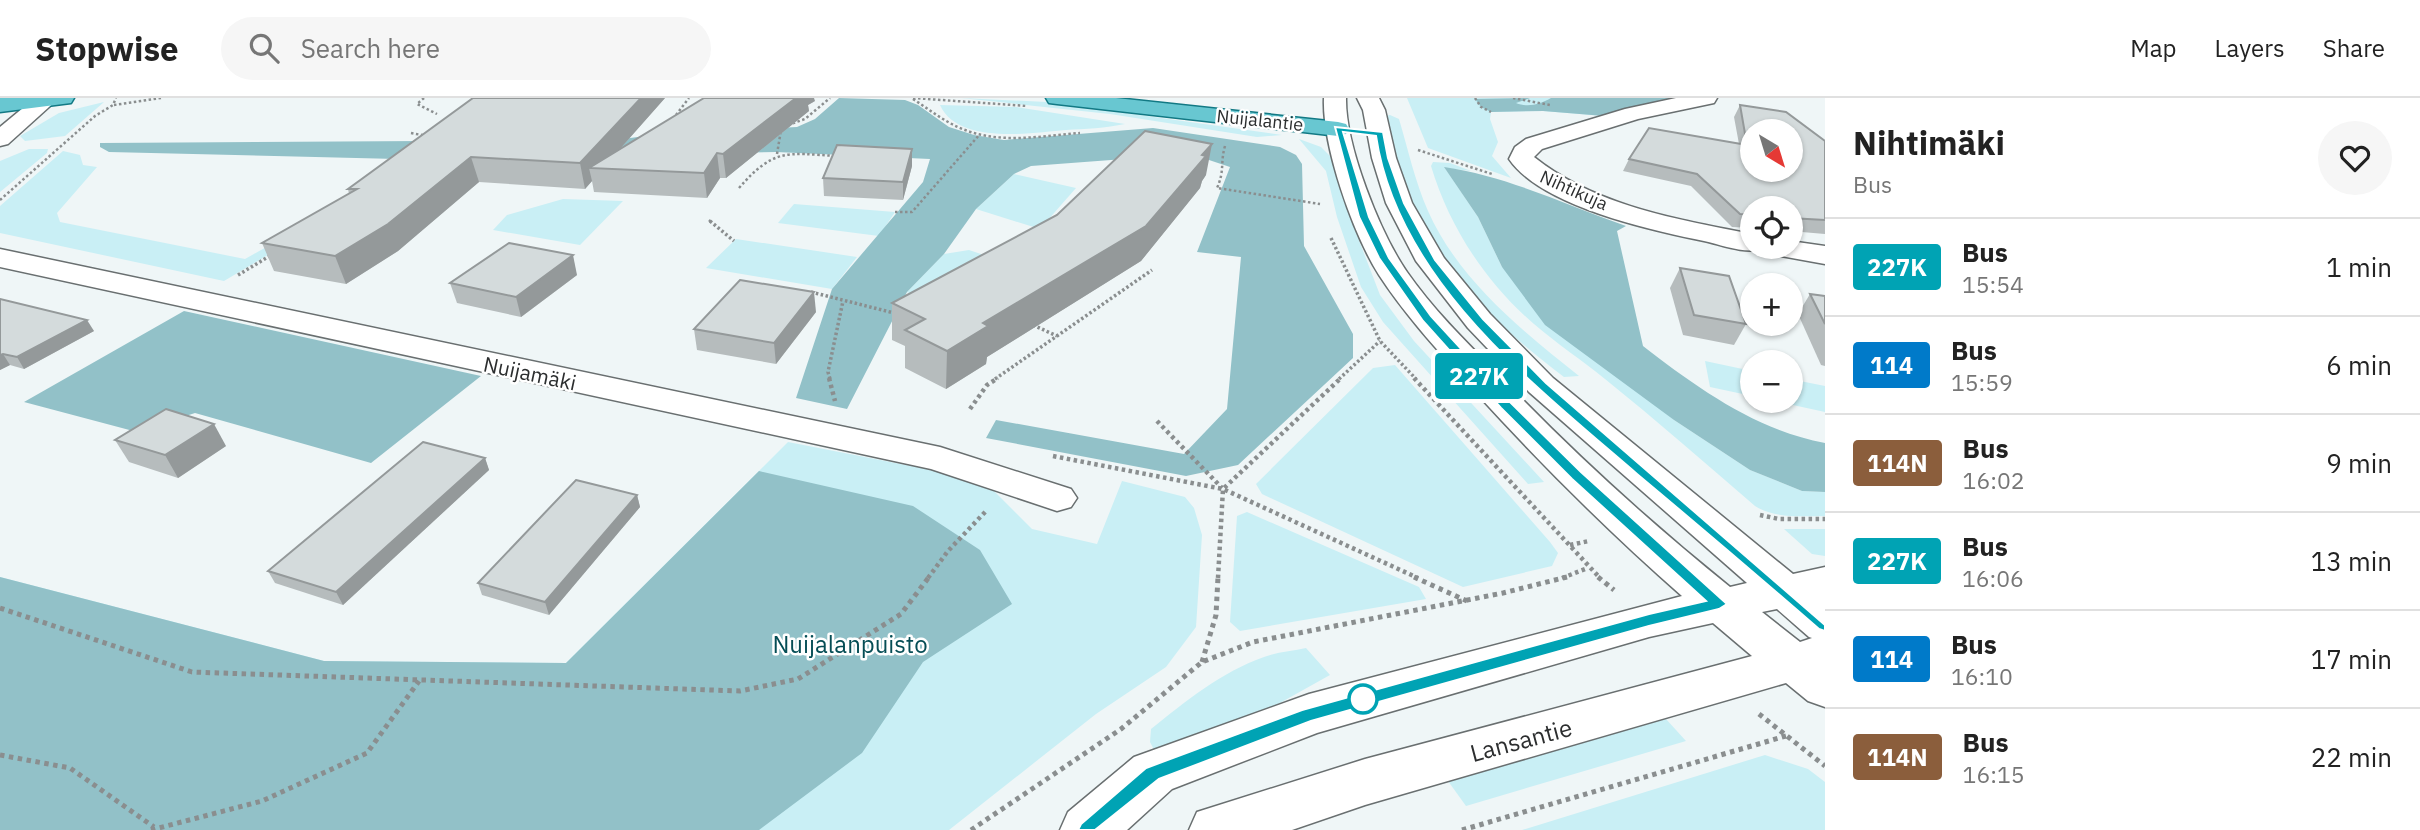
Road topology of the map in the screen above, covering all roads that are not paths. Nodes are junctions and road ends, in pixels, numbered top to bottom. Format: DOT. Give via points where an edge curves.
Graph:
graph roads {
  1 [pos="1057,98"];
  2 [pos="1335,98"];
  3 [pos="1368,98"];
  4 [pos="1706,98"];
  5 [pos="52,99"];
  6 [pos="0,105"];
  7 [pos="1338,129"];
  8 [pos="1380,134"];
  9 [pos="0,139"];
  10 [pos="1740,240"];
  11 [pos="1803,251"];
  12 [pos="1825,255"];
  13 [pos="0,258"];
  14 [pos="1057,498"];
  15 [pos="1805,588"];
  16 [pos="1719,604"];
  17 [pos="1825,625"];
  18 [pos="1814,667"];
  19 [pos="1088,830"];
  20 [pos="1217,830"];
  1 -- 7 [label="main road, Nuijalantie"];
  2 -- 7 [label="street"];
  3 -- 8 [label="street"];
  4 -- 10 [label="street, Nihtikuja" via="1534,144 1521,159 1548,181 1615,208"];
  5 -- 6 [label="main road"];
  5 -- 9 [label="street"];
  7 -- 8 [label="street, Nuijalantie"];
  7 -- 16 [label="street" via="1364,217 1384,258 1427,318 1577,475"];
  8 -- 15 [label="street" via="1399,203 1431,261 1479,321 1541,385"];
  11 -- 12 [label="street"];
  13 -- 14 [label="street, Nuijamäki" via="940,459"];
  15 -- 16 [label="street"];
  15 -- 17 [label="street"];
  16 -- 18 [label="street"];
  16 -- 19 [label="street" via="1308,715 1153,774"];
  18 -- 20 [label="street, Lansantie" via="1699,691 1365,782"];
}
